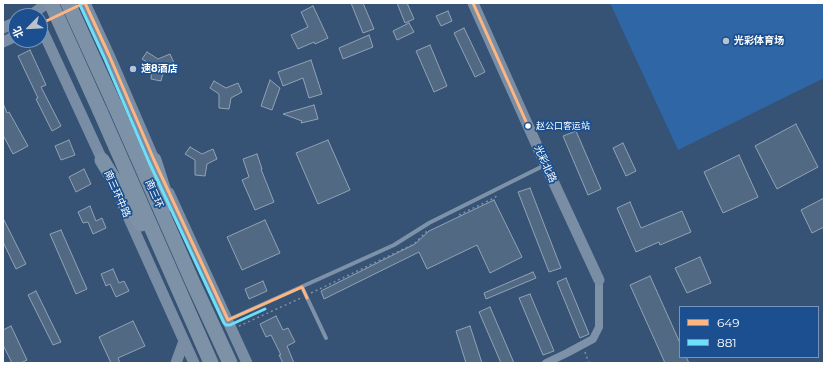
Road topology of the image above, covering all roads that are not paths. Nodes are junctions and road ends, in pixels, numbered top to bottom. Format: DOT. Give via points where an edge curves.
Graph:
graph roads {
  1 [pos="50,3"];
  2 [pos="68,3"];
  3 [pos="84,3"];
  4 [pos="473,3"];
  5 [pos="48,21"];
  6 [pos="48,44"];
  7 [pos="109,55"];
  8 [pos="62,76"];
  9 [pos="102,160"];
  10 [pos="154,160"];
  11 [pos="546,164"];
  12 [pos="174,278"];
  13 [pos="599,280"];
  14 [pos="193,283"];
  15 [pos="302,287"];
  16 [pos="228,320"];
  17 [pos="326,338"];
  18 [pos="184,341"];
  19 [pos="176,363"];
  20 [pos="194,363"];
  21 [pos="211,363"];
  22 [pos="230,363"];
  23 [pos="247,363"];
  24 [pos="548,363"];
  1 -- 12 [label="highway, 南三环, bridge"];
  2 -- 14 [label="highway, 南三环, bridge"];
  3 -- 5 [label="street"];
  3 -- 7 [label="street"];
  4 -- 11 [label="street, 光彩北路"];
  6 -- 8 [label="street, 南三环中路"];
  7 -- 8 [label="street"];
  7 -- 10 [label="street"];
  8 -- 9 [label="street, 南三环中路"];
  9 -- 12 [label="highway"];
  9 -- 18 [label="street, 南三环中路"];
  10 -- 14 [label="highway"];
  10 -- 16 [label="street"];
  11 -- 13 [label="street, 光彩北路"];
  11 -- 15 [label="lane" via="430,223 394,245"];
  12 -- 21 [label="highway, 南三环"];
  13 -- 24 [label="street" via="599,328 593,339"];
  14 -- 22 [label="highway, 南三环"];
  15 -- 16 [label="lane"];
  15 -- 17 [label="lane"];
  16 -- 23 [label="street"];
  18 -- 19 [label="street"];
  18 -- 20 [label="street, 南三环中路"];
}
